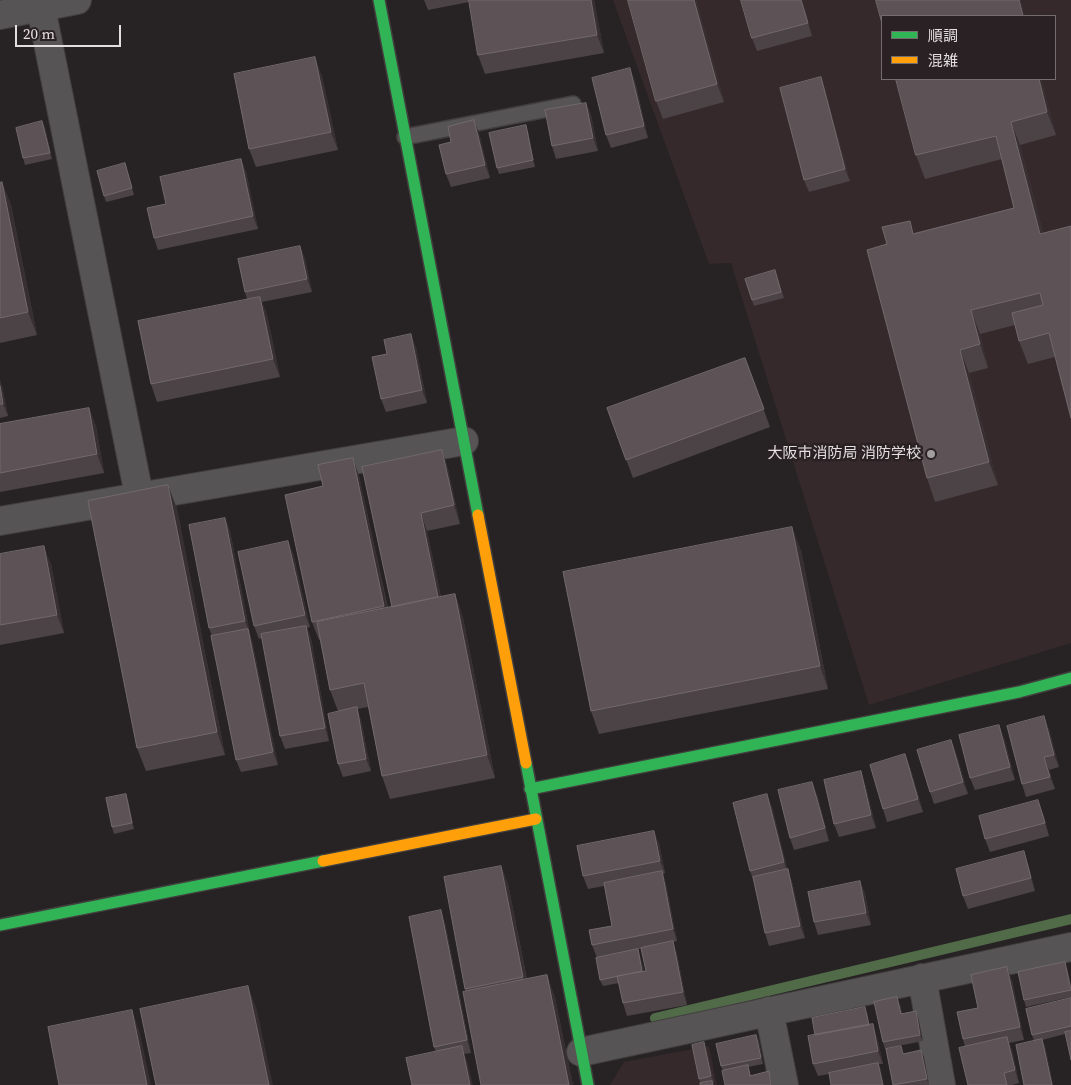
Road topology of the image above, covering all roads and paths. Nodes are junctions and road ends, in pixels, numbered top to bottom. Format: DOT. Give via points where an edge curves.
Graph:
graph roads {
  1 [pos="77,0"];
  2 [pos="379,0"];
  3 [pos="40,8"];
  4 [pos="0,15"];
  5 [pos="573,104"];
  6 [pos="405,137"];
  7 [pos="464,441"];
  8 [pos="139,495"];
  9 [pos="0,521"];
  10 [pos="1071,678"];
  11 [pos="530,789"];
  12 [pos="536,819"];
  13 [pos="0,925"];
  14 [pos="1071,946"];
  15 [pos="922,978"];
  16 [pos="769,1011"];
  17 [pos="581,1052"];
  18 [pos="588,1085"];
  19 [pos="784,1085"];
  20 [pos="941,1085"];
  1 -- 3 [label="street"];
  2 -- 6 [label="street"];
  3 -- 4 [label="street"];
  3 -- 8 [label="street"];
  5 -- 6 [label="lane"];
  6 -- 7 [label="street"];
  7 -- 8 [label="street"];
  7 -- 11 [label="street"];
  8 -- 9 [label="street"];
  10 -- 11 [label="street" via="1020,692"];
  11 -- 12 [label="street"];
  12 -- 13 [label="street"];
  12 -- 17 [label="street"];
  14 -- 15 [label="street"];
  15 -- 16 [label="street"];
  15 -- 20 [label="street"];
  16 -- 17 [label="street"];
  16 -- 19 [label="street"];
  17 -- 18 [label="street"];
}
